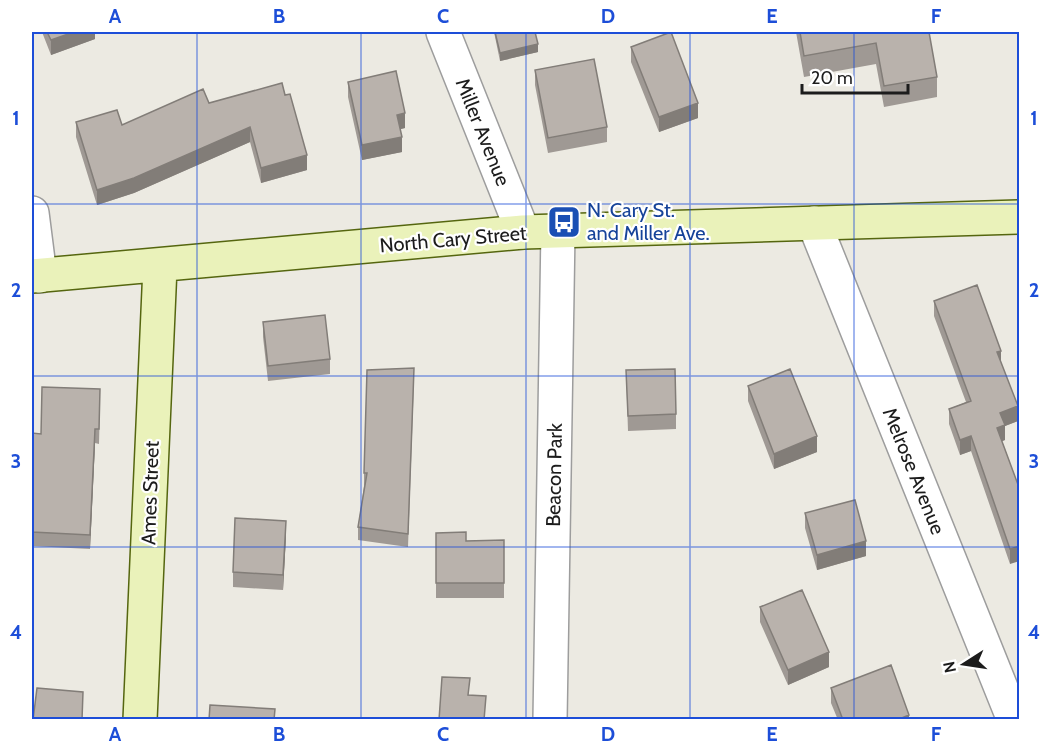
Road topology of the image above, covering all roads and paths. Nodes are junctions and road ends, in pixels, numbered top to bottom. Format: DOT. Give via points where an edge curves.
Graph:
graph roads {
  1 [pos="443,32"];
  2 [pos="32,213"];
  3 [pos="1020,217"];
  4 [pos="814,222"];
  5 [pos="558,231"];
  6 [pos="523,232"];
  7 [pos="160,267"];
  8 [pos="36,276"];
  9 [pos="140,720"];
  10 [pos="550,720"];
  11 [pos="1014,720"];
  1 -- 6 [label="street, Miller Avenue"];
  2 -- 8 [label="street"];
  3 -- 4 [label="street, North Cary Street"];
  4 -- 5 [label="street, North Cary Street"];
  4 -- 11 [label="street, Melrose Avenue"];
  5 -- 6 [label="street, North Cary Street"];
  5 -- 10 [label="street, Beacon Park"];
  6 -- 7 [label="street, North Cary Street"];
  7 -- 8 [label="street, North Cary Street"];
  7 -- 9 [label="street, Ames Street"];
}
